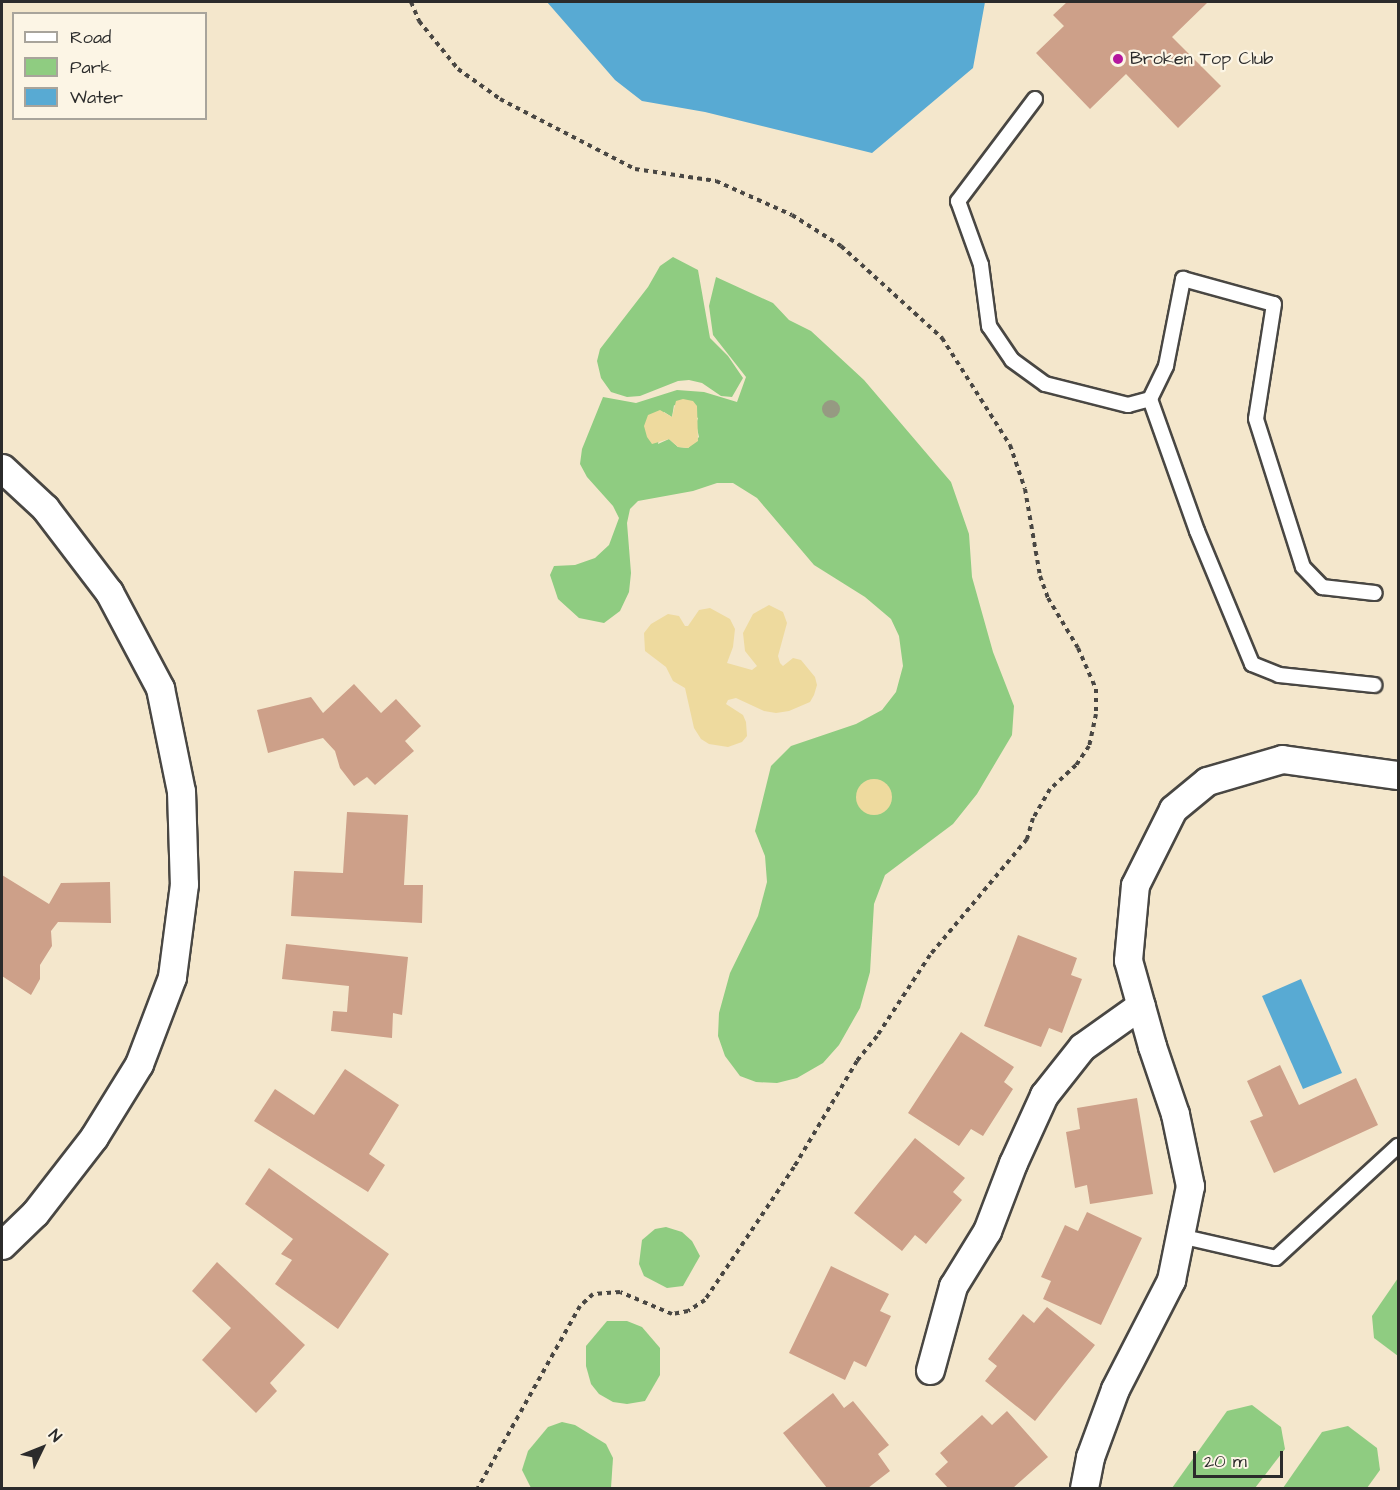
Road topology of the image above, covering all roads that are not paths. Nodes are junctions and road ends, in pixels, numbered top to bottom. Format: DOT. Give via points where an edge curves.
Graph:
graph roads {
  1 [pos="1035,99"];
  2 [pos="1150,399"];
  3 [pos="2,468"];
  4 [pos="1375,593"];
  5 [pos="1374,685"];
  6 [pos="1398,775"];
  7 [pos="1141,1005"];
  8 [pos="1398,1146"];
  9 [pos="1180,1236"];
  10 [pos="2,1245"];
  11 [pos="930,1370"];
  12 [pos="1084,1488"];
  1 -- 2 [label="lane" via="958,201 981,265 989,326 1012,360 1045,384 1128,405"];
  2 -- 4 [label="lane" via="1166,366 1183,279 1274,304 1256,419 1303,567 1322,587"];
  2 -- 5 [label="lane" via="1197,531 1251,664 1279,675"];
  3 -- 10 [label="street" via="45,508 109,592 160,688 181,791 184,884 171,977 139,1064 94,1137 35,1214"];
  6 -- 7 [label="street" via="1282,759 1207,781 1173,809 1135,885 1128,960"];
  7 -- 9 [label="street" via="1175,1114 1190,1186"];
  7 -- 11 [label="street" via="1082,1047 1044,1095 987,1231 953,1286"];
  8 -- 9 [label="lane" via="1276,1258"];
  9 -- 12 [label="street" via="1171,1280 1115,1389 1090,1457"];
}
